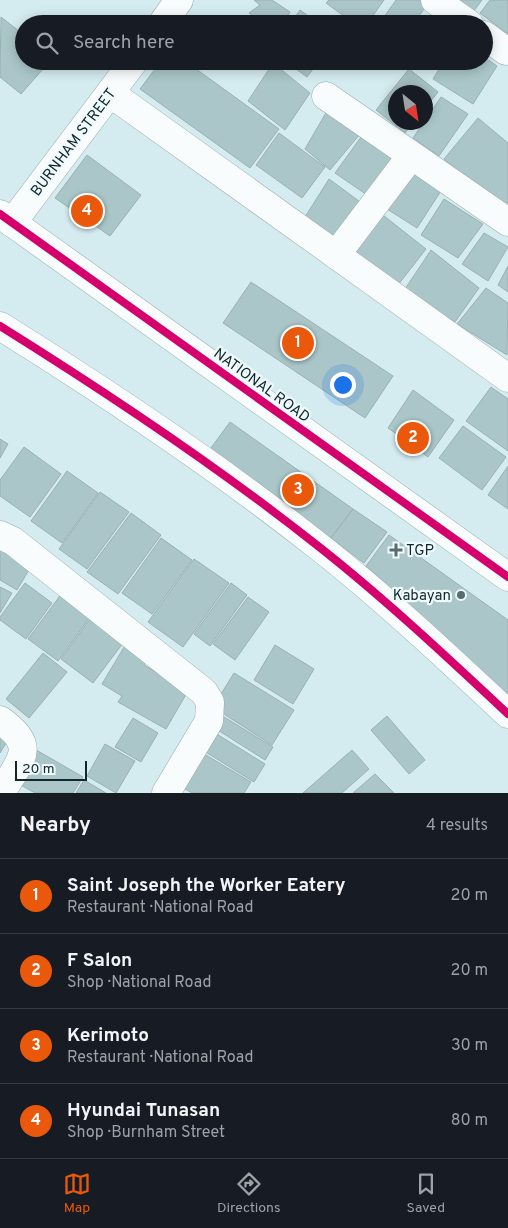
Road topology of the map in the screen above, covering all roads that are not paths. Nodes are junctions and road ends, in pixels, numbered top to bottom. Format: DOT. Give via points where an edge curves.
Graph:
graph roads {
  1 [pos="179,0"];
  2 [pos="435,0"];
  3 [pos="168,15"];
  4 [pos="456,15"];
  5 [pos="127,70"];
  6 [pos="110,93"];
  7 [pos="326,96"];
  8 [pos="411,156"];
  9 [pos="6,219"];
  10 [pos="508,222"];
  11 [pos="336,255"];
  12 [pos="0,326"];
  13 [pos="508,378"];
  14 [pos="0,535"];
  15 [pos="508,577"];
  16 [pos="508,714"];
  17 [pos="0,720"];
  18 [pos="1,793"];
  19 [pos="166,793"];
  1 -- 3 [label="main road"];
  2 -- 4 [label="main road"];
  5 -- 6 [label="main road, BURNHAM STREET"];
  6 -- 9 [label="main road, BURNHAM STREET"];
  6 -- 11 [label="main road"];
  7 -- 8 [label="main road"];
  8 -- 10 [label="main road"];
  8 -- 11 [label="main road"];
  9 -- 15 [label="main road, NATIONAL ROAD"];
  11 -- 13 [label="main road"];
  12 -- 16 [label="main road" via="91,383 318,546 420,632"];
  14 -- 19 [label="main road" via="13,541 197,685 210,702 209,721"];
  17 -- 18 [label="main road" via="20,736 24,744 23,755"];
}
